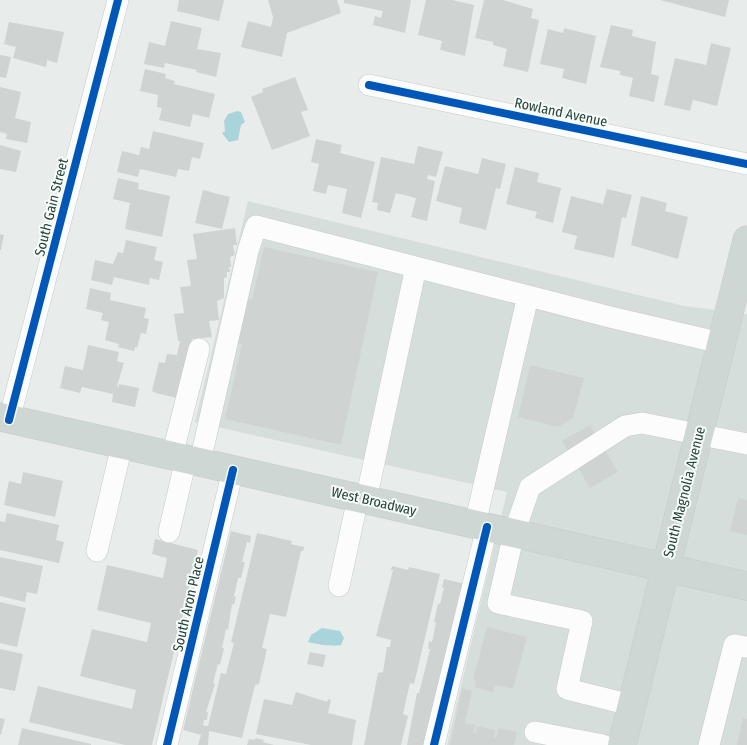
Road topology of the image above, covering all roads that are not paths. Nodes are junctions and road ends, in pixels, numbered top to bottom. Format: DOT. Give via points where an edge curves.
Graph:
graph roads {
  1 [pos="118,0"];
  2 [pos="369,85"];
  3 [pos="747,164"];
  4 [pos="745,253"];
  5 [pos="416,267"];
  6 [pos="528,296"];
  7 [pos="721,342"];
  8 [pos="199,349"];
  9 [pos="5,418"];
  10 [pos="699,433"];
  11 [pos="747,444"];
  12 [pos="122,445"];
  13 [pos="186,459"];
  14 [pos="233,470"];
  15 [pos="362,499"];
  16 [pos="481,526"];
  17 [pos="169,532"];
  18 [pos="514,533"];
  19 [pos="97,551"];
  20 [pos="665,567"];
  21 [pos="339,586"];
  22 [pos="747,586"];
  23 [pos="747,647"];
  24 [pos="631,705"];
  25 [pos="535,732"];
  26 [pos="167,745"];
  27 [pos="434,745"];
  28 [pos="603,745"];
  29 [pos="622,745"];
  30 [pos="709,745"];
  1 -- 9 [label="street, South Gain Street"];
  2 -- 3 [label="street, Rowland Avenue"];
  4 -- 7 [label="main road, South Magnolia Avenue"];
  5 -- 6 [label="street"];
  5 -- 13 [label="street" via="256,226"];
  5 -- 15 [label="street"];
  6 -- 7 [label="street"];
  6 -- 16 [label="street"];
  7 -- 10 [label="main road, South Magnolia Avenue"];
  8 -- 13 [label="street"];
  9 -- 12 [label="main road, West Broadway"];
  10 -- 11 [label="street"];
  10 -- 18 [label="street" via="642,423 625,426 530,487"];
  10 -- 20 [label="main road, South Magnolia Avenue"];
  12 -- 13 [label="main road, West Broadway"];
  12 -- 19 [label="street"];
  13 -- 14 [label="main road, West Broadway"];
  13 -- 17 [label="street"];
  14 -- 15 [label="main road, West Broadway"];
  14 -- 26 [label="street, South Aron Place"];
  15 -- 16 [label="main road, West Broadway"];
  15 -- 21 [label="street"];
  16 -- 18 [label="main road, West Broadway"];
  16 -- 27 [label="street"];
  18 -- 20 [label="main road, West Broadway"];
  18 -- 24 [label="street" via="498,603 582,621 567,689"];
  20 -- 22 [label="main road, West Broadway"];
  20 -- 24 [label="main road, South Magnolia Avenue"];
  23 -- 30 [label="street" via="734,645"];
  24 -- 29 [label="main road, South Magnolia Avenue"];
  25 -- 28 [label="street"];
}
